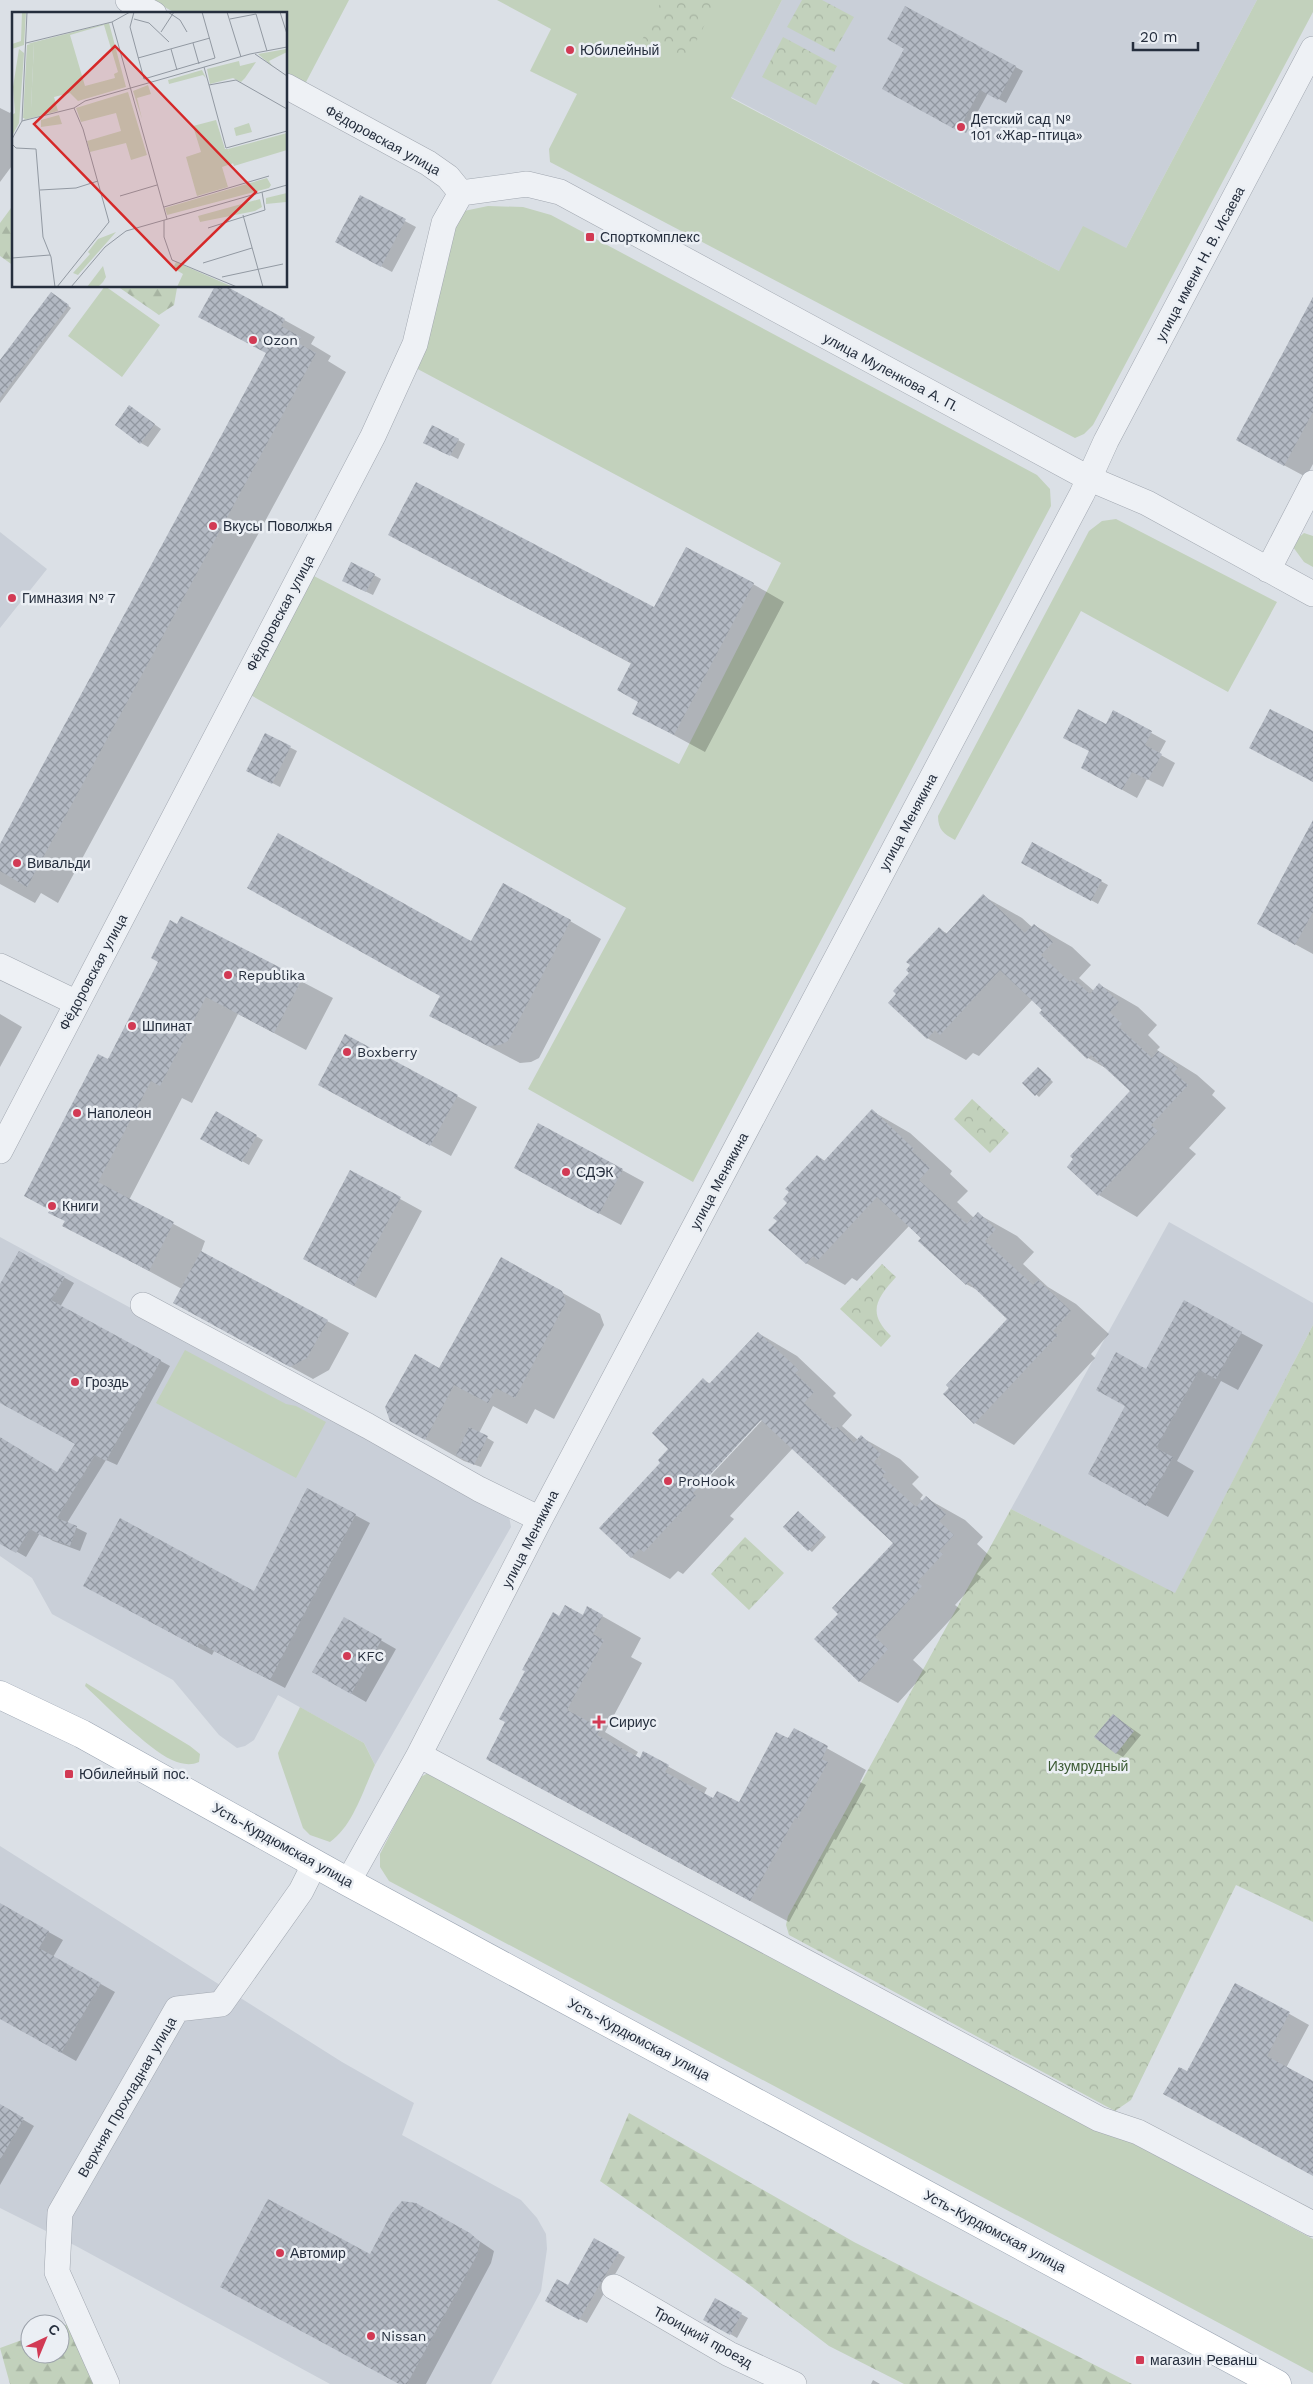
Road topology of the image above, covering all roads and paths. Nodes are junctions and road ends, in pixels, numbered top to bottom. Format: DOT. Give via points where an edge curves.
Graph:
graph roads {
  1 [pos="128,0"];
  2 [pos="150,12"];
  3 [pos="1313,49"];
  4 [pos="288,87"];
  5 [pos="461,193"];
  6 [pos="1088,478"];
  7 [pos="1313,483"];
  8 [pos="1304,523"];
  9 [pos="1268,570"];
  10 [pos="1313,594"];
  11 [pos="0,966"];
  12 [pos="77,1003"];
  13 [pos="0,1151"];
  14 [pos="143,1305"];
  15 [pos="540,1519"];
  16 [pos="0,1695"];
  17 [pos="419,1755"];
  18 [pos="315,1863"];
  19 [pos="348,1882"];
  20 [pos="1313,2224"];
  21 [pos="614,2287"];
  22 [pos="107,2384"];
  23 [pos="794,2384"];
  24 [pos="1277,2384"];
  1 -- 2 [label="street"];
  3 -- 6 [label="street, улица имени Н. В. Исаева"];
  4 -- 5 [label="street, Фёдоровская улица" via="428,163 448,177"];
  5 -- 6 [label="street, улица Муленкова А. П." via="527,184 560,192"];
  5 -- 12 [label="street, Фёдоровская улица" via="444,223 416,344 373,436"];
  6 -- 9 [label="street, улица Муленкова А. П." via="1147,503"];
  6 -- 15 [label="street, улица Менякина"];
  7 -- 8 [label="street"];
  8 -- 9 [label="street"];
  9 -- 10 [label="street, улица Муленкова А. П."];
  11 -- 12 [label="street"];
  12 -- 13 [label="street, Фёдоровская улица"];
  14 -- 15 [label="street" via="479,1489"];
  15 -- 17 [label="street, улица Менякина"];
  16 -- 18 [label="main road, Усть-Курдюмская улица" via="82,1734"];
  17 -- 19 [label="street, улица Менякина"];
  17 -- 20 [label="street" via="1099,2119 1138,2132"];
  18 -- 19 [label="main road, Усть-Курдюмская улица"];
  18 -- 22 [label="street, Верхняя Прохладная улица" via="301,1891 221,2004 177,2009 60,2213 58,2272"];
  19 -- 24 [label="main road, Усть-Курдюмская улица"];
  21 -- 23 [label="street, Троицкий проезд" via="728,2354"];
}
